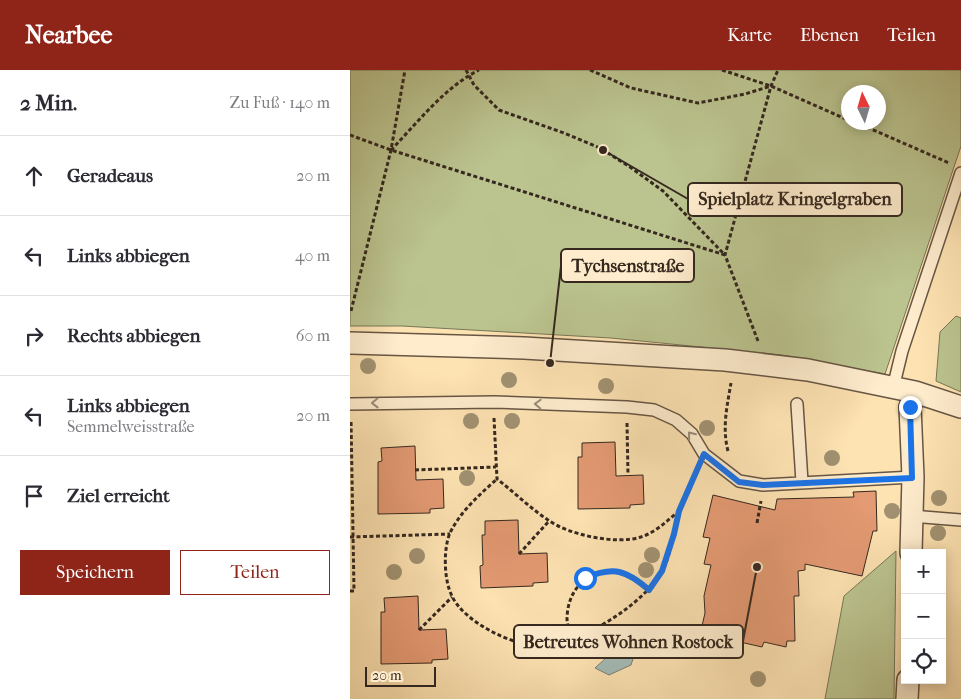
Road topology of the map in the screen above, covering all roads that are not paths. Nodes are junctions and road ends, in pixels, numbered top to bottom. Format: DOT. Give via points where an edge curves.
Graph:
graph roads {
  1 [pos="957,169"];
  2 [pos="350,343"];
  3 [pos="893,388"];
  4 [pos="915,392"];
  5 [pos="350,404"];
  6 [pos="797,404"];
  7 [pos="961,407"];
  8 [pos="912,478"];
  9 [pos="802,482"];
  10 [pos="912,516"];
  11 [pos="961,520"];
  12 [pos="911,549"];
  13 [pos="908,684"];
  14 [pos="907,699"];
  1 -- 3 [label="lane"];
  2 -- 3 [label="street" via="725,360 808,370"];
  3 -- 4 [label="street"];
  4 -- 7 [label="street"];
  4 -- 8 [label="street" via="910,407"];
  9 -- 5 [label="lane, one-way" via="763,485 739,482 704,454 692,434 676,420 654,410 494,402"];
  6 -- 9 [label="lane"];
  8 -- 9 [label="lane"];
  8 -- 10 [label="street"];
  10 -- 11 [label="lane"];
  10 -- 12 [label="street"];
  13 -- 14 [label="street"];
}
